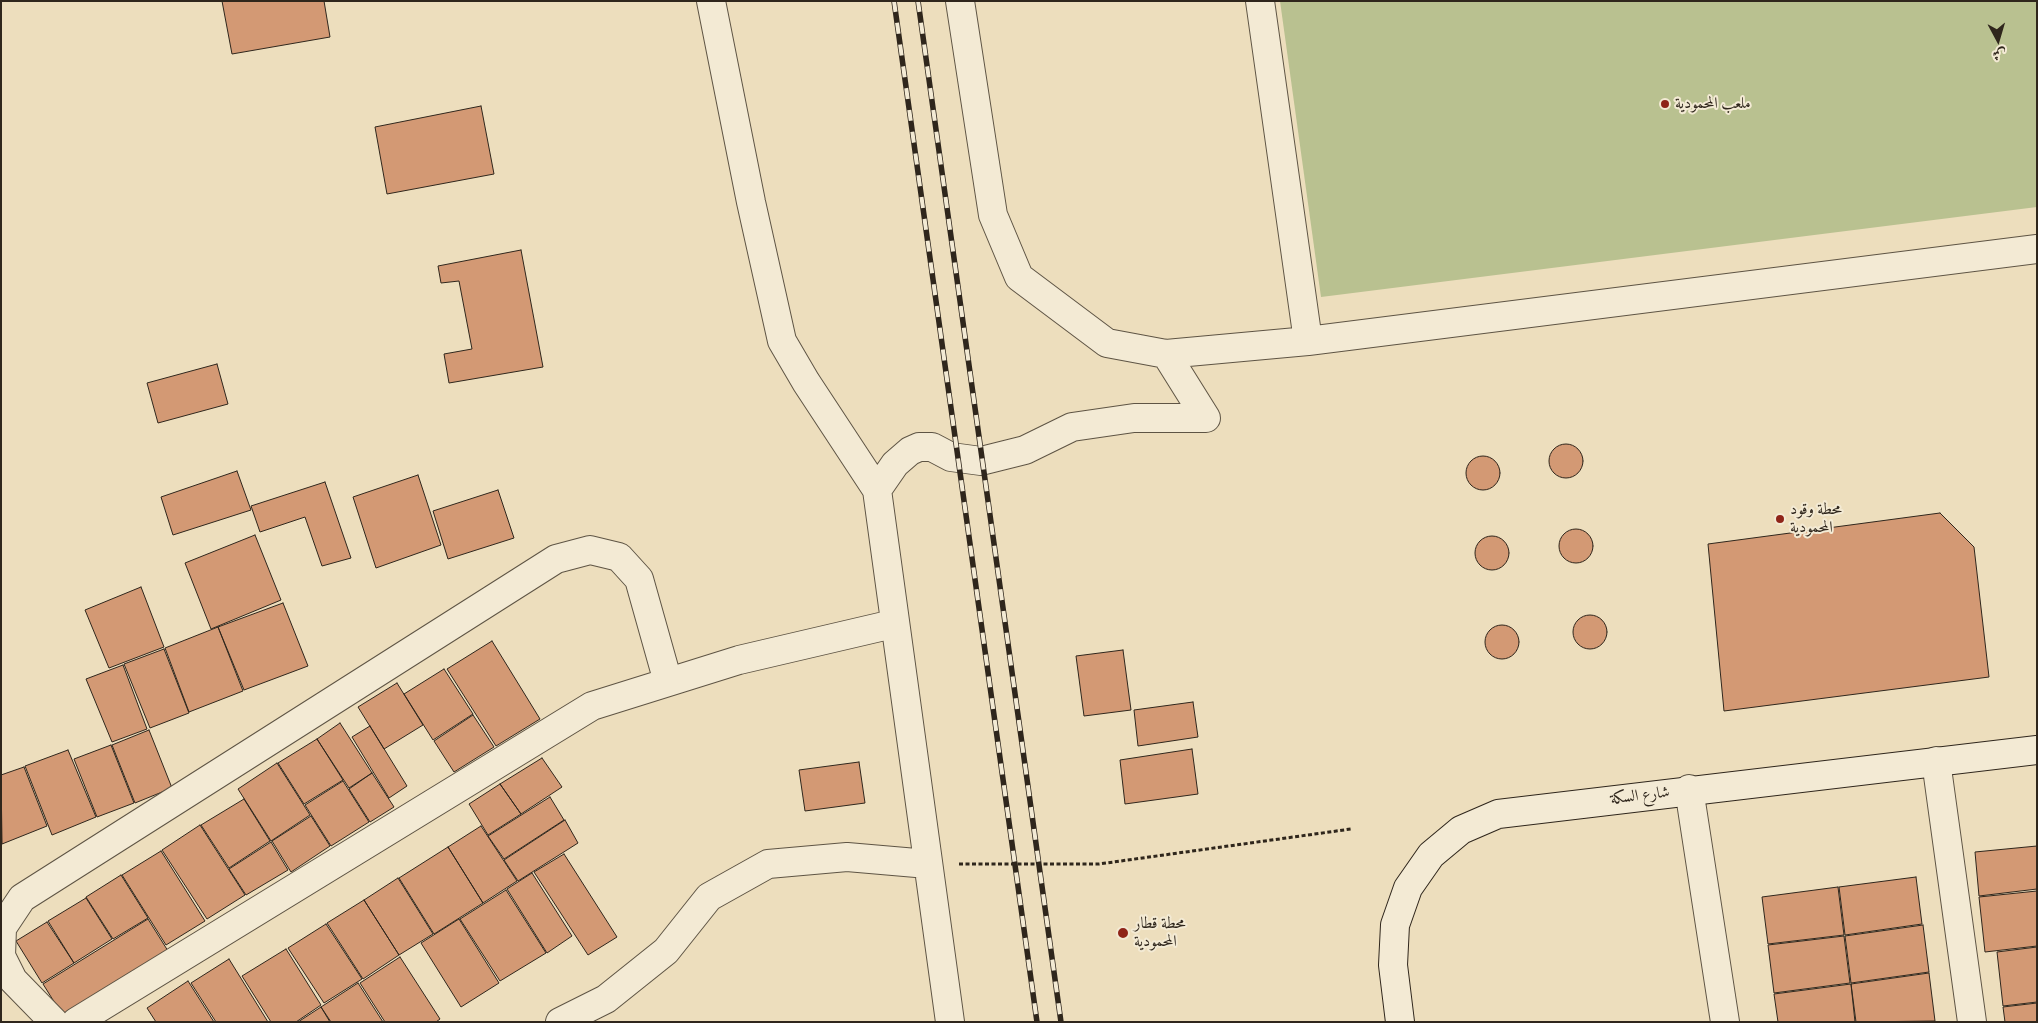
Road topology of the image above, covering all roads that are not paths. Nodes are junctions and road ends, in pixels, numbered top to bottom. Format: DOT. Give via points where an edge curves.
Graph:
graph roads {
  1 [pos="711,1"];
  2 [pos="960,1"];
  3 [pos="1260,1"];
  4 [pos="2037,249"];
  5 [pos="1308,341"];
  6 [pos="1166,354"];
  7 [pos="877,490"];
  8 [pos="893,624"];
  9 [pos="668,682"];
  10 [pos="2037,750"];
  11 [pos="1936,761"];
  12 [pos="1689,790"];
  13 [pos="928,864"];
  14 [pos="609,1010"];
  15 [pos="54,1022"];
  16 [pos="76,1022"];
  17 [pos="560,1022"];
  18 [pos="950,1022"];
  19 [pos="1400,1022"];
  20 [pos="1725,1022"];
  21 [pos="1972,1022"];
  1 -- 7 [label="street" via="782,341"];
  2 -- 6 [label="street" via="993,215 1019,277 1107,342"];
  3 -- 5 [label="street"];
  4 -- 5 [label="street"];
  5 -- 6 [label="street"];
  6 -- 7 [label="street" via="1206,418 1134,418 1072,427 1025,450 982,461 951,458 932,447 919,447 895,464"];
  7 -- 8 [label="street"];
  8 -- 9 [label="street" via="739,660"];
  8 -- 13 [label="street"];
  9 -- 15 [label="street" via="639,579 619,557 590,550 556,559 22,898 2,928 1,956 13,980"];
  9 -- 16 [label="street" via="592,706"];
  10 -- 11 [label="street, شارع السكة"];
  11 -- 12 [label="street, شارع السكة"];
  11 -- 21 [label="street"];
  12 -- 19 [label="street, شارع السكة" via="1498,814 1462,830 1431,855 1419,871 1408,888 1395,925 1393,964"];
  12 -- 20 [label="street"];
  13 -- 14 [label="street" via="847,857 768,864 710,897 666,951"];
  13 -- 18 [label="street"];
  14 -- 17 [label="street"];
}
